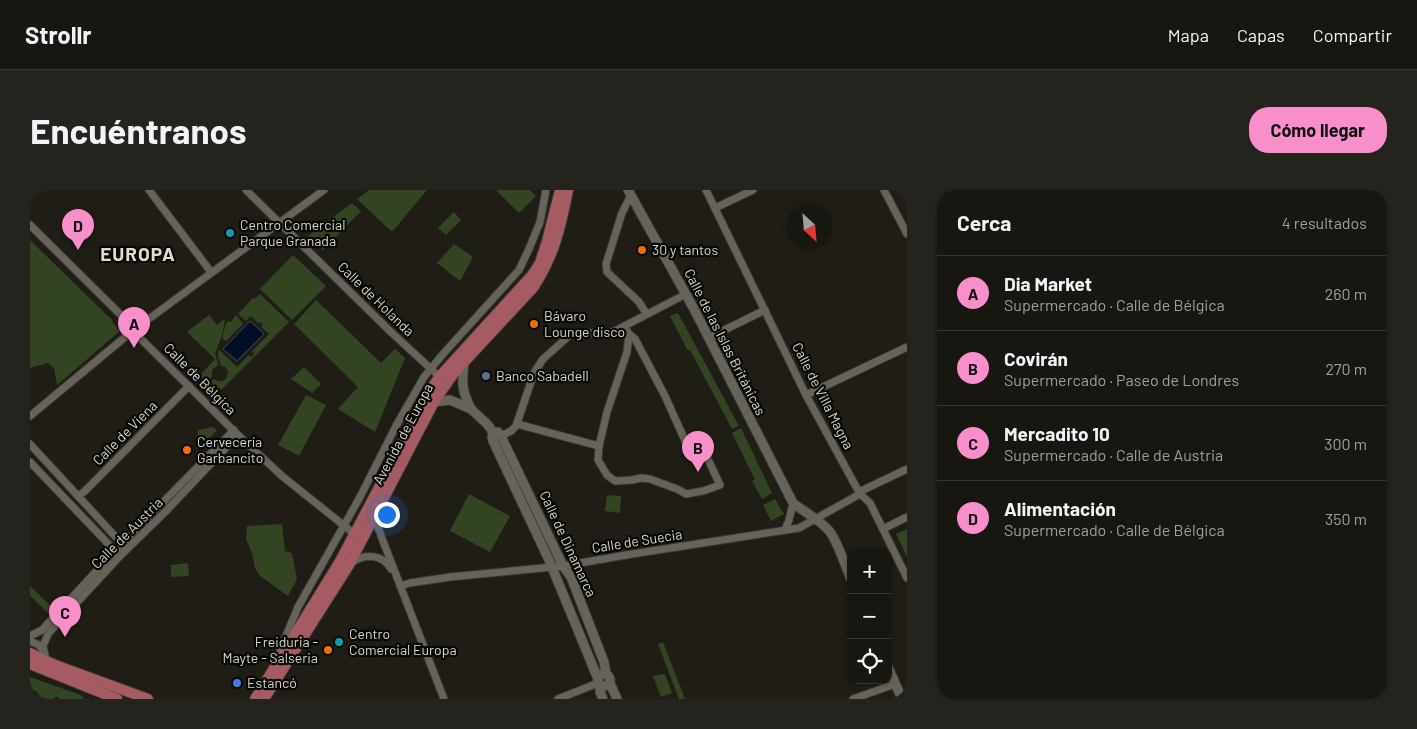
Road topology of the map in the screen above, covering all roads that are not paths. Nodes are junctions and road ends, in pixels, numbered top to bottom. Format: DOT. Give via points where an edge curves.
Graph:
graph roads {
  1 [pos="149,190"];
  2 [pos="246,190"];
  3 [pos="324,190"];
  4 [pos="546,190"];
  5 [pos="560,190"];
  6 [pos="568,190"];
  7 [pos="706,190"];
  8 [pos="753,190"];
  9 [pos="884,190"];
  10 [pos="629,192"];
  11 [pos="715,208"];
  12 [pos="280,222"];
  13 [pos="30,225"];
  14 [pos="907,234"];
  15 [pos="211,272"];
  16 [pos="686,294"];
  17 [pos="765,310"];
  18 [pos="646,313"];
  19 [pos="624,326"];
  20 [pos="134,328"];
  21 [pos="629,334"];
  22 [pos="708,338"];
  23 [pos="905,348"];
  24 [pos="907,356"];
  25 [pos="464,362"];
  26 [pos="430,369"];
  27 [pos="443,380"];
  28 [pos="189,386"];
  29 [pos="806,395"];
  30 [pos="434,402"];
  31 [pos="471,408"];
  32 [pos="30,416"];
  33 [pos="517,424"];
  34 [pos="236,433"];
  35 [pos="498,434"];
  36 [pos="30,444"];
  37 [pos="598,446"];
  38 [pos="30,462"];
  39 [pos="907,469"];
  40 [pos="860,494"];
  41 [pos="78,496"];
  42 [pos="793,503"];
  43 [pos="376,513"];
  44 [pos="907,517"];
  45 [pos="817,519"];
  46 [pos="344,526"];
  47 [pos="883,529"];
  48 [pos="785,530"];
  49 [pos="359,537"];
  50 [pos="125,546"];
  51 [pos="117,554"];
  52 [pos="349,564"];
  53 [pos="563,566"];
  54 [pos="552,568"];
  55 [pos="847,569"];
  56 [pos="907,578"];
  57 [pos="400,586"];
  58 [pos="30,636"];
  59 [pos="30,640"];
  60 [pos="30,653"];
  61 [pos="45,657"];
  62 [pos="30,664"];
  63 [pos="269,676"];
  64 [pos="892,676"];
  65 [pos="608,678"];
  66 [pos="599,682"];
  67 [pos="896,684"];
  68 [pos="108,698"];
  69 [pos="148,699"];
  70 [pos="255,699"];
  71 [pos="264,699"];
  72 [pos="444,699"];
  73 [pos="558,699"];
  74 [pos="603,699"];
  75 [pos="617,699"];
  76 [pos="853,699"];
  77 [pos="902,699"];
  1 -- 15 [label="street"];
  2 -- 12 [label="street, Calle de Holanda"];
  3 -- 12 [label="street"];
  4 -- 26 [label="street, Avenida de Europa" via="540,222 519,270"];
  5 -- 27 [label="main road, Avenida de Europa" via="540,263"];
  6 -- 25 [label="main road, Avenida de Europa" via="545,270 533,288"];
  7 -- 11 [label="street, Calle de Villa Magna"];
  8 -- 11 [label="street"];
  9 -- 14 [label="street"];
  10 -- 16 [label="street, Calle de las Islas Británicas"];
  10 -- 18 [label="street, Calle de las Islas Británicas" via="606,264 607,272 639,302"];
  11 -- 17 [label="street, Calle de Villa Magna"];
  12 -- 15 [label="street"];
  12 -- 26 [label="street, Calle de Holanda"];
  13 -- 20 [label="street, Calle de Bélgica"];
  15 -- 20 [label="street"];
  16 -- 18 [label="street"];
  16 -- 22 [label="street, Calle de las Islas Británicas"];
  17 -- 22 [label="street"];
  17 -- 29 [label="street, Calle de Villa Magna"];
  18 -- 19 [label="street"];
  19 -- 21 [label="street"];
  19 -- 33 [label="street" via="613,332 570,335 543,359 534,373"];
  20 -- 28 [label="street, Calle de Bélgica" via="140,338"];
  20 -- 32 [label="street"];
  21 -- 37 [label="street" via="627,352"];
  21 -- 37 [label="street" via="635,339 665,396 687,445 705,453 720,485 686,494 650,479 615,481 598,460"];
  22 -- 42 [label="street, Calle de las Islas Británicas"];
  23 -- 24 [label="street"];
  23 -- 29 [label="street"];
  25 -- 27 [label="main road, Avenida de Europa"];
  25 -- 31 [label="street, Calle de Dinamarca" via="462,384"];
  26 -- 27 [label="street, Calle de Holanda"];
  26 -- 46 [label="street, Avenida de Europa"];
  27 -- 30 [label="main road, Avenida de Europa"];
  27 -- 49 [label="main road, Avenida de Europa" via="430,392"];
  28 -- 34 [label="street, Calle de Bélgica"];
  28 -- 41 [label="street, Calle de Viena"];
  29 -- 40 [label="street, Calle de Villa Magna"];
  30 -- 31 [label="street, Calle de Dinamarca" via="450,400"];
  30 -- 43 [label="main road, Avenida de Europa"];
  31 -- 35 [label="street, Calle de Dinamarca"];
  33 -- 35 [label="street" via="511,430"];
  33 -- 37 [label="street"];
  34 -- 46 [label="street, Calle de Bélgica" via="282,476"];
  34 -- 50 [label="street, Calle de Austria"];
  35 -- 53 [label="street, Calle de Dinamarca"];
  35 -- 54 [label="street, Calle de Dinamarca" via="492,437 493,441"];
  36 -- 41 [label="street"];
  38 -- 51 [label="street"];
  39 -- 40 [label="street, Calle de Suecia"];
  40 -- 45 [label="street, Calle de Suecia"];
  40 -- 47 [label="street, Calle de Villa Magna" via="870,503"];
  41 -- 50 [label="street"];
  42 -- 45 [label="street, Calle de las Islas Británicas"];
  42 -- 48 [label="street"];
  43 -- 49 [label="main road, Avenida de Europa"];
  43 -- 57 [label="street" via="376,522"];
  44 -- 47 [label="street"];
  45 -- 48 [label="street, Calle de Suecia"];
  45 -- 55 [label="street, Calle de las Islas Británicas" via="831,533"];
  46 -- 49 [label="street, Calle de Bélgica"];
  46 -- 63 [label="street, Avenida de Europa" via="298,607"];
  47 -- 56 [label="street, Calle de Villa Magna"];
  48 -- 53 [label="street, Calle de Suecia"];
  49 -- 52 [label="main road, Avenida de Europa"];
  49 -- 63 [label="main road, Avenida de Europa"];
  50 -- 51 [label="street, Calle de Austria"];
  51 -- 58 [label="street, Calle de Austria" via="42,630"];
  51 -- 61 [label="street, Calle de Austria" via="48,634 43,646"];
  52 -- 57 [label="street" via="372,556 382,558"];
  52 -- 71 [label="main road, Avenida de Europa"];
  53 -- 54 [label="street, Calle de Suecia"];
  53 -- 65 [label="street, Calle de Dinamarca" via="571,577"];
  54 -- 57 [label="street, Calle de Suecia" via="450,577"];
  54 -- 66 [label="street, Calle de Dinamarca"];
  57 -- 72 [label="street"];
  59 -- 61 [label="street" via="39,645"];
  60 -- 61 [label="main road"];
  61 -- 69 [label="main road" via="81,675"];
  62 -- 68 [label="main road"];
  63 -- 70 [label="main road, Avenida de Europa"];
  64 -- 67 [label="street"];
  65 -- 66 [label="street" via="605,686"];
  65 -- 75 [label="street, Calle de Dinamarca"];
  66 -- 73 [label="street"];
  66 -- 74 [label="street, Calle de Dinamarca"];
  67 -- 76 [label="street"];
  67 -- 77 [label="street"];
}
